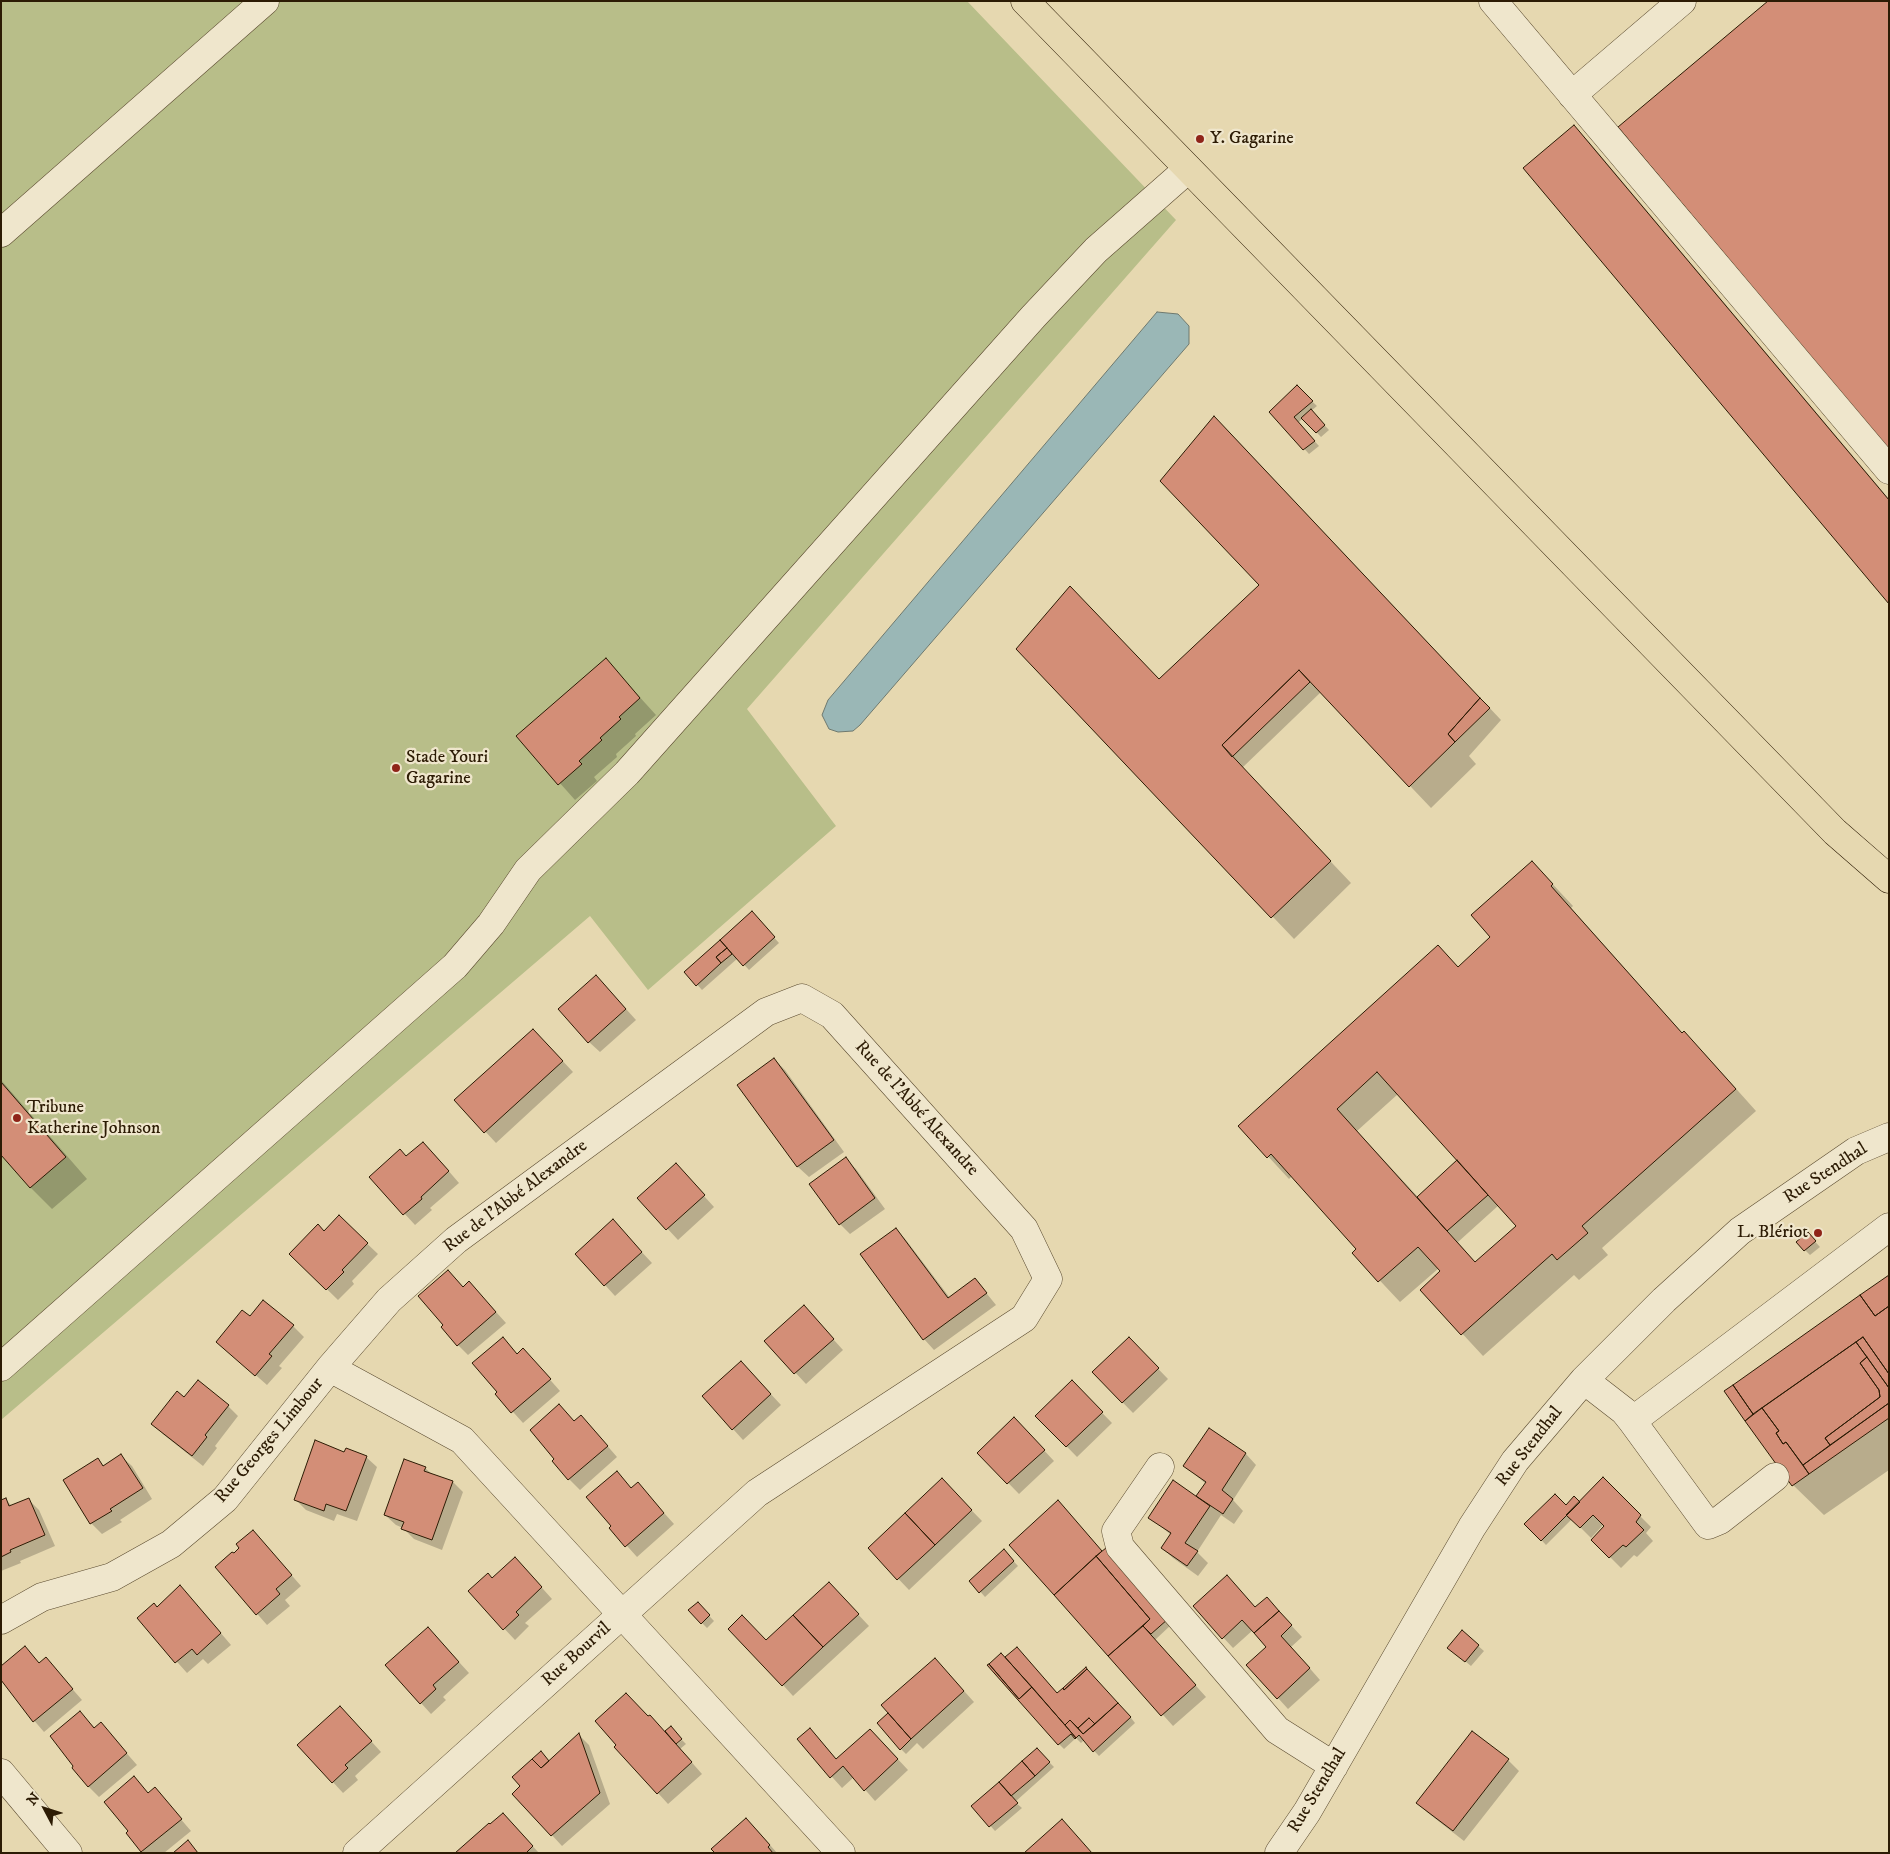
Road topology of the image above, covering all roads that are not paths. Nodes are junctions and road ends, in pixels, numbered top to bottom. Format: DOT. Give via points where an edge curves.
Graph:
graph roads {
  1 [pos="265,1"];
  2 [pos="1025,1"];
  3 [pos="1492,1"];
  4 [pos="1682,1"];
  5 [pos="1572,95"];
  6 [pos="1188,169"];
  7 [pos="1,233"];
  8 [pos="1889,470"];
  9 [pos="1889,879"];
  10 [pos="1889,1137"];
  11 [pos="1889,1227"];
  12 [pos="1,1367"];
  13 [pos="330,1368"];
  14 [pos="1584,1380"];
  15 [pos="1632,1421"];
  16 [pos="1160,1467"];
  17 [pos="1775,1477"];
  18 [pos="622,1614"];
  19 [pos="1,1620"];
  20 [pos="1334,1766"];
  21 [pos="1,1773"];
  22 [pos="68,1853"];
  23 [pos="358,1853"];
  24 [pos="841,1853"];
  25 [pos="1279,1853"];
  1 -- 7 [label="street"];
  2 -- 6 [label="main road"];
  3 -- 5 [label="street"];
  4 -- 5 [label="street"];
  5 -- 8 [label="street"];
  6 -- 9 [label="main road" via="1835,832"];
  6 -- 12 [label="street" via="1096,250 1032,317 627,773 528,870 491,924 456,966"];
  10 -- 14 [label="street, Rue Stendhal" via="1856,1151 1740,1230"];
  11 -- 15 [label="street"];
  13 -- 18 [label="street, Rue Georges Limbour" via="462,1440"];
  13 -- 18 [label="street, Rue de l'Abbé Alexandre" via="389,1300 456,1240 766,1012 802,998 832,1015 1024,1230 1048,1278 1024,1318 757,1493"];
  13 -- 19 [label="street, Rue Georges Limbour" via="225,1499 172,1544 112,1578 42,1597"];
  14 -- 15 [label="street"];
  14 -- 20 [label="street, Rue Stendhal" via="1515,1461 1472,1526"];
  15 -- 17 [label="street" via="1708,1525 1720,1520"];
  16 -- 20 [label="street" via="1116,1532 1120,1547 1277,1730"];
  18 -- 23 [label="street, Rue Bourvil"];
  18 -- 24 [label="street, Rue Bourvil"];
  20 -- 25 [label="street, Rue Stendhal"];
  21 -- 22 [label="street"];
}
